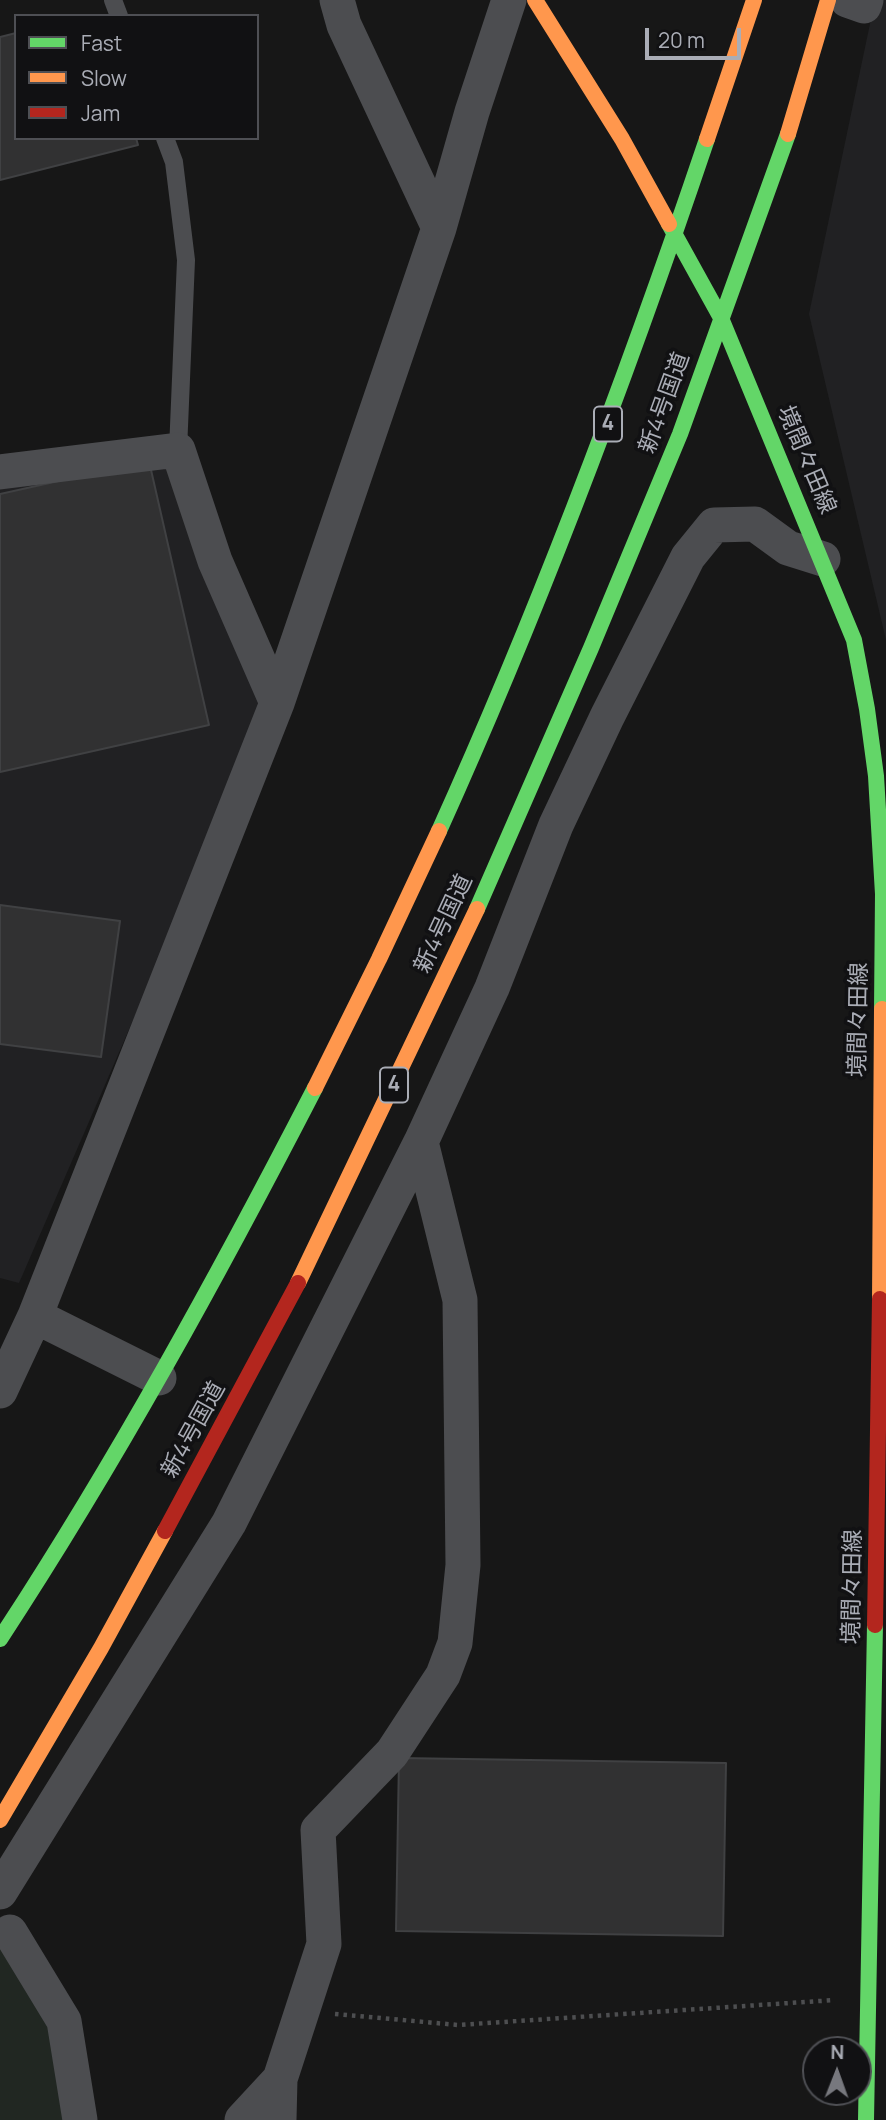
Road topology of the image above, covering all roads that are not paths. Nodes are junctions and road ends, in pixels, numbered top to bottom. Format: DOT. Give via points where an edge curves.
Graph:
graph roads {
  1 [pos="337,0"];
  2 [pos="509,0"];
  3 [pos="535,0"];
  4 [pos="754,0"];
  5 [pos="828,0"];
  6 [pos="846,0"];
  7 [pos="866,0"];
  8 [pos="166,140"];
  9 [pos="439,228"];
  10 [pos="675,232"];
  11 [pos="721,318"];
  12 [pos="178,450"];
  13 [pos="0,472"];
  14 [pos="822,559"];
  15 [pos="277,703"];
  16 [pos="421,1142"];
  17 [pos="883,1305"];
  18 [pos="35,1316"];
  19 [pos="159,1378"];
  20 [pos="0,1391"];
  21 [pos="0,1639"];
  22 [pos="0,1820"];
  23 [pos="0,1892"];
  24 [pos="10,1932"];
  25 [pos="875,1980"];
  26 [pos="280,2079"];
  27 [pos="80,2120"];
  28 [pos="242,2120"];
  29 [pos="279,2120"];
  30 [pos="866,2120"];
  1 -- 9 [label="street" via="344,25"];
  2 -- 9 [label="street"];
  3 -- 10 [label="main road, 境間々田線" via="592,87"];
  4 -- 10 [label="main road, 新4号国道 / 4"];
  5 -- 11 [label="main road, 新4号国道 / 4" via="791,127"];
  6 -- 7 [label="street" via="864,6"];
  8 -- 12 [label="lane" via="174,162 186,260"];
  9 -- 15 [label="street"];
  10 -- 11 [label="main road, 境間々田線"];
  10 -- 19 [label="main road, 新4号国道 / 4" via="608,423 466,774 278,1163"];
  11 -- 14 [label="main road, 境間々田線"];
  11 -- 22 [label="main road, 新4号国道 / 4" via="680,434 591,648 470,925 319,1242 101,1648"];
  12 -- 13 [label="street"];
  12 -- 15 [label="street" via="215,561"];
  14 -- 16 [label="street" via="788,548 755,524 714,525 688,557 556,825 492,988"];
  14 -- 17 [label="main road, 境間々田線" via="854,639 876,776 883,894"];
  15 -- 18 [label="street"];
  16 -- 23 [label="street" via="229,1523"];
  16 -- 26 [label="street" via="460,1300 463,1565 455,1643 443,1675 392,1753 318,1830 324,1944"];
  17 -- 25 [label="main road, 境間々田線"];
  18 -- 19 [label="street"];
  18 -- 20 [label="street"];
  19 -- 21 [label="main road, 新4号国道 / 4"];
  24 -- 27 [label="street" via="64,2021"];
  25 -- 30 [label="main road, 境間々田線"];
  26 -- 28 [label="street"];
  26 -- 29 [label="street"];
}
